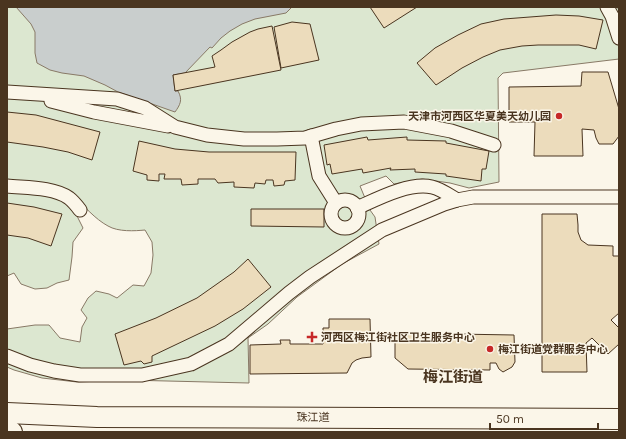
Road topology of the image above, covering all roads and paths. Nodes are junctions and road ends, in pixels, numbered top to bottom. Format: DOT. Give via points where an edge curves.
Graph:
graph roads {
  1 [pos="607,7"];
  2 [pos="619,38"];
  3 [pos="7,92"];
  4 [pos="24,93"];
  5 [pos="175,127"];
  6 [pos="311,136"];
  7 [pos="494,145"];
  8 [pos="7,186"];
  9 [pos="619,197"];
  10 [pos="456,200"];
  11 [pos="336,204"];
  12 [pos="357,208"];
  13 [pos="80,210"];
  14 [pos="352,226"];
  15 [pos="362,242"];
  16 [pos="7,356"];
  17 [pos="7,413"];
  18 [pos="619,419"];
  19 [pos="7,428"];
  20 [pos="12,432"];
  1 -- 2 [label="street"];
  3 -- 4 [label="street"];
  4 -- 5 [label="street" via="94,112"];
  4 -- 5 [label="street" via="117,99 145,108"];
  5 -- 6 [label="street" via="207,135 244,139"];
  6 -- 7 [label="street" via="361,124 404,122 451,131"];
  6 -- 11 [label="street" via="319,176"];
  8 -- 13 [label="street" via="56,192 69,198"];
  9 -- 10 [label="street" via="473,196"];
  10 -- 12 [label="street" via="442,191 421,187 397,191"];
  10 -- 15 [label="street" via="382,230"];
  11 -- 12 [label="street" via="348,201"];
  11 -- 14 [label="street" via="331,216 335,224 343,228"];
  12 -- 14 [label="street" via="357,220"];
  14 -- 15 [label="street"];
  15 -- 16 [label="street" via="310,277 229,344 191,364 142,374 80,374 54,371"];
  17 -- 18 [label="main road, 珠江道" via="97,417"];
  19 -- 20 [label="main road"];
}
